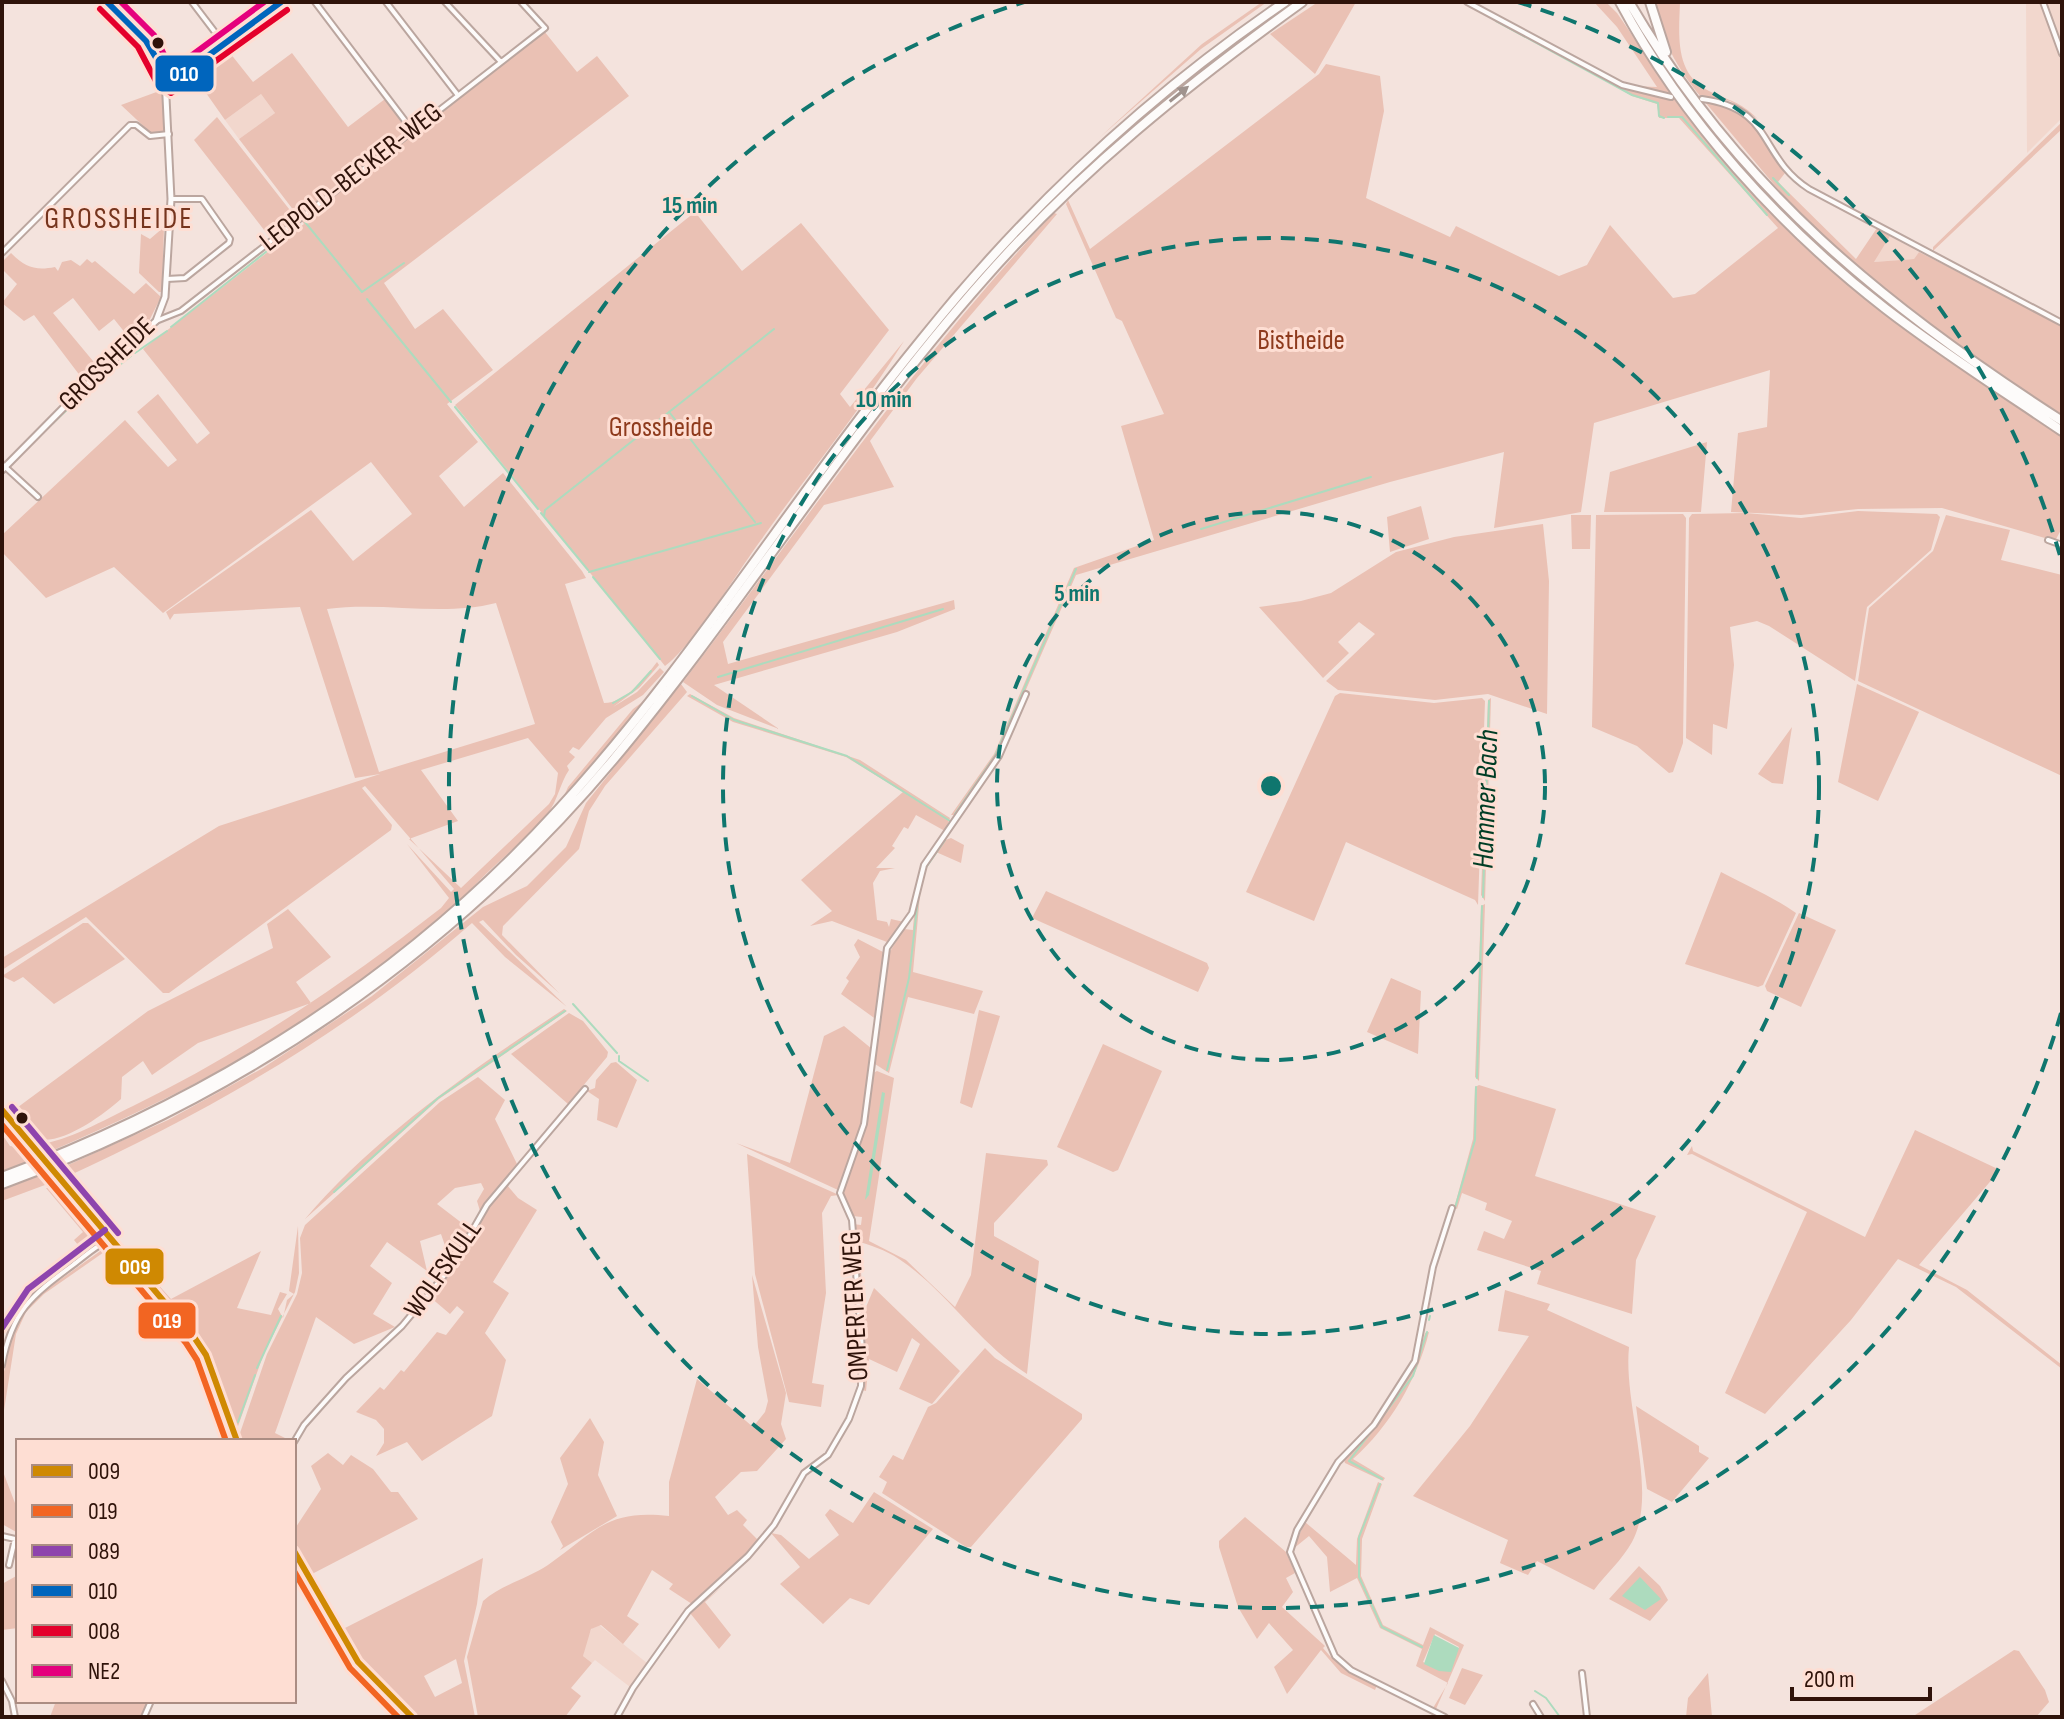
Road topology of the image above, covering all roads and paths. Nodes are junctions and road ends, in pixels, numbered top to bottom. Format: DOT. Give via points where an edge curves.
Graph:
graph roads {
  1 [pos="107,2"];
  2 [pos="192,2"];
  3 [pos="281,2"];
  4 [pos="315,2"];
  5 [pos="386,2"];
  6 [pos="445,2"];
  7 [pos="521,2"];
  8 [pos="1285,2"];
  9 [pos="1302,2"];
  10 [pos="1467,2"];
  11 [pos="1612,2"];
  12 [pos="1620,2"];
  13 [pos="1629,2"];
  14 [pos="1650,2"];
  15 [pos="2043,2"];
  16 [pos="1630,21"];
  17 [pos="146,41"];
  18 [pos="224,44"];
  19 [pos="2062,54"];
  20 [pos="501,62"];
  21 [pos="175,64"];
  22 [pos="194,65"];
  23 [pos="164,74"];
  24 [pos="182,76"];
  25 [pos="171,83"];
  26 [pos="1687,91"];
  27 [pos="457,94"];
  28 [pos="166,95"];
  29 [pos="1671,97"];
  30 [pos="1702,99"];
  31 [pos="412,130"];
  32 [pos="169,134"];
  33 [pos="171,199"];
  34 [pos="2,253"];
  35 [pos="167,279"];
  36 [pos="156,321"];
  37 [pos="2062,323"];
  38 [pos="2062,421"];
  39 [pos="2062,431"];
  40 [pos="3,467"];
  41 [pos="38,497"];
  42 [pos="2048,540"];
  43 [pos="2062,545"];
  44 [pos="1026,694"];
  45 [pos="585,1089"];
  46 [pos="2,1110"];
  47 [pos="2,1177"];
  48 [pos="2,1184"];
  49 [pos="1452,1208"];
  50 [pos="110,1239"];
  51 [pos="2,1365"];
  52 [pos="236,1439"];
  53 [pos="296,1439"];
  54 [pos="2,1536"];
  55 [pos="296,1554"];
  56 [pos="9,1565"];
  57 [pos="1582,1673"];
  58 [pos="2,1681"];
  59 [pos="1533,1704"];
  60 [pos="15,1717"];
  61 [pos="412,1717"];
  62 [pos="617,1717"];
  63 [pos="1445,1717"];
  64 [pos="1541,1717"];
  65 [pos="1587,1717"];
  1 -- 17 [label="street"];
  2 -- 18 [label="street"];
  3 -- 18 [label="street"];
  4 -- 31 [label="street"];
  5 -- 27 [label="street"];
  6 -- 20 [label="street"];
  7 -- 20 [label="street, LEOPOLD-BECKER-WEG" via="545,28"];
  8 -- 47 [label="highway" via="1175,84 1074,174 961,291 610,751 526,844 452,914 352,994 253,1059 150,1114"];
  48 -- 9 [label="highway, one-way" via="129,1132 257,1065 382,981 476,903 615,756 864,426 1021,237 1165,106"];
  10 -- 29 [label="street" via="1622,85"];
  11 -- 16 [label="highway"];
  12 -- 16 [label="highway"];
  13 -- 26 [label="highway"];
  14 -- 26 [label="highway" via="1657,34"];
  15 -- 19 [label="street"];
  16 -- 39 [label="highway" via="1716,142 1810,243 1917,332"];
  17 -- 21 [label="street"];
  17 -- 23 [label="street"];
  18 -- 22 [label="street"];
  20 -- 27 [label="street, LEOPOLD-BECKER-WEG"];
  21 -- 22 [label="street"];
  21 -- 23 [label="street" via="165,65"];
  21 -- 24 [label="street"];
  22 -- 24 [label="street"];
  23 -- 25 [label="street"];
  23 -- 28 [label="street, GROSSHEIDE"];
  24 -- 25 [label="street"];
  25 -- 28 [label="street, GROSSHEIDE"];
  26 -- 38 [label="highway" via="1772,193 1844,263 1956,351"];
  27 -- 31 [label="street, LEOPOLD-BECKER-WEG"];
  28 -- 32 [label="street, GROSSHEIDE"];
  30 -- 37 [label="street" via="1726,102 1748,114 1785,171 1809,189"];
  31 -- 36 [label="street, LEOPOLD-BECKER-WEG" via="181,311"];
  32 -- 33 [label="street, GROSSHEIDE"];
  32 -- 34 [label="street" via="150,136 130,125"];
  33 -- 35 [label="street, GROSSHEIDE"];
  33 -- 35 [label="street" via="202,199 230,239 185,278"];
  35 -- 36 [label="street, GROSSHEIDE"];
  36 -- 40 [label="street, GROSSHEIDE"];
  40 -- 41 [label="street"];
  42 -- 43 [label="street"];
  44 -- 62 [label="street, OMPERTER WEG" via="999,756 919,875 912,913 887,948 864,1124 840,1193 852,1220 862,1350 856,1404 828,1455 804,1473 774,1525 748,1556 688,1611"];
  45 -- 53 [label="street, WOLFSKULL" via="487,1205 452,1266"];
  46 -- 50 [label="main road, bridge"];
  49 -- 63 [label="street" via="1433,1267 1415,1361 1374,1425 1338,1462 1297,1530 1290,1552 1335,1656 1351,1670"];
  50 -- 51 [label="street" via="22,1308"];
  50 -- 52 [label="main road" via="200,1346"];
  54 -- 56 [label="street" via="15,1539"];
  55 -- 61 [label="main road" via="358,1662"];
  57 -- 65 [label="street"];
  58 -- 60 [label="street"];
  59 -- 64 [label="street"];
}
